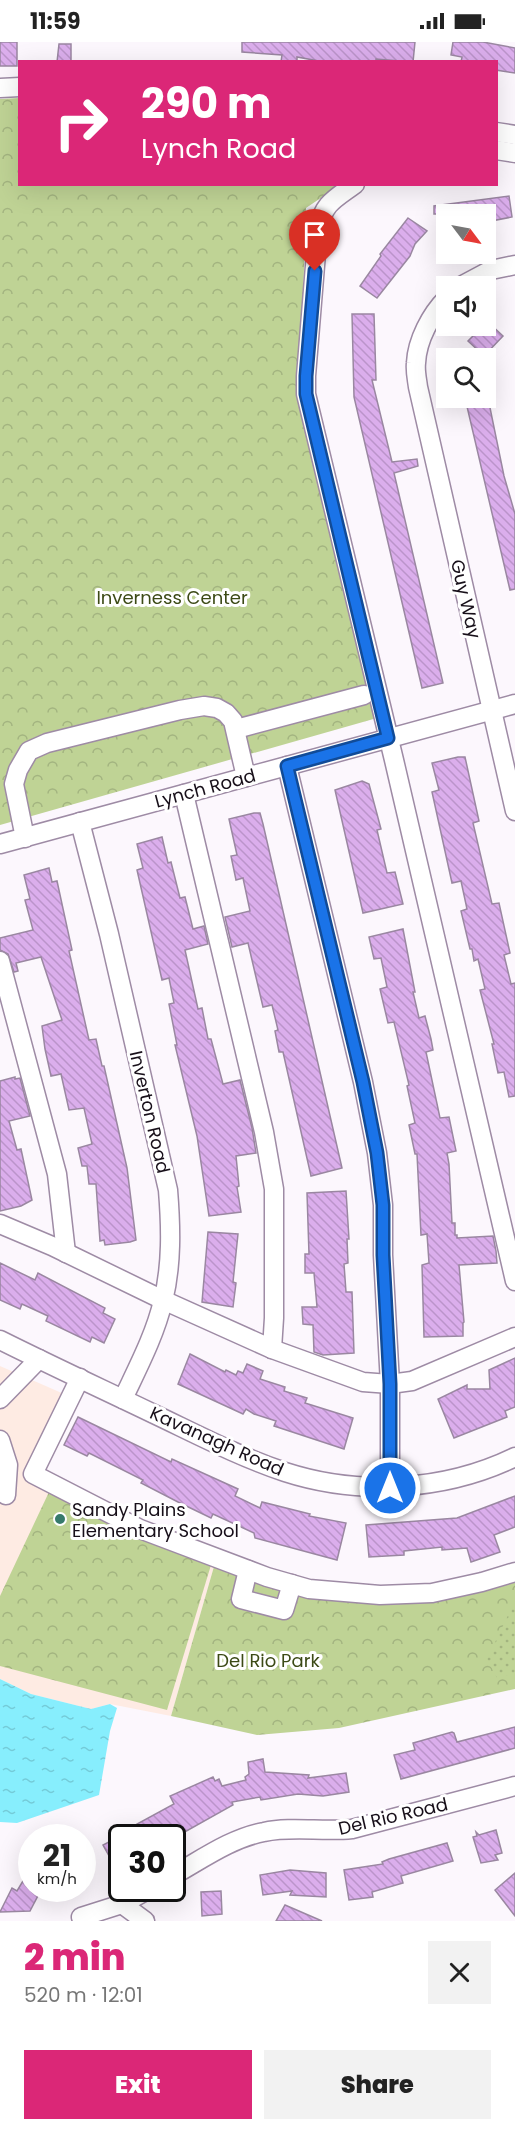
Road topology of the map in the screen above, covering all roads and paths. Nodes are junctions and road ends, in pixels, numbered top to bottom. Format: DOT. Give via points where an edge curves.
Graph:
graph roads {
  1 [pos="18,87"];
  2 [pos="0,88"];
  3 [pos="498,132"];
  4 [pos="515,135"];
  5 [pos="498,150"];
  6 [pos="515,153"];
  7 [pos="352,186"];
  8 [pos="515,266"];
  9 [pos="480,276"];
  10 [pos="436,310"];
  11 [pos="364,695"];
  12 [pos="515,704"];
  13 [pos="492,710"];
  14 [pos="236,729"];
  15 [pos="388,738"];
  16 [pos="287,766"];
  17 [pos="246,777"];
  18 [pos="184,794"];
  19 [pos="515,811"];
  20 [pos="80,822"];
  21 [pos="25,838"];
  22 [pos="0,844"];
  23 [pos="0,961"];
  24 [pos="0,1224"];
  25 [pos="66,1253"];
  26 [pos="515,1281"];
  27 [pos="164,1300"];
  28 [pos="515,1337"];
  29 [pos="0,1340"];
  30 [pos="272,1349"];
  31 [pos="39,1359"];
  32 [pos="80,1378"];
  33 [pos="390,1384"];
  34 [pos="0,1399"];
  35 [pos="123,1399"];
  36 [pos="0,1440"];
  37 [pos="515,1457"];
  38 [pos="390,1488"];
  39 [pos="6,1496"];
  40 [pos="248,1570"];
  41 [pos="515,1572"];
  42 [pos="292,1584"];
  43 [pos="515,1786"];
  44 [pos="186,1868"];
  45 [pos="126,1902"];
  46 [pos="122,1904"];
  47 [pos="81,1917"];
  48 [pos="145,1921"];
  1 -- 2 [label="street"];
  3 -- 4 [label="street"];
  5 -- 6 [label="street"];
  7 -- 15 [label="street" via="322,212 318,228 306,394"];
  8 -- 9 [label="street"];
  10 -- 13 [label="street, Guy Way" via="420,343 416,363 418,387"];
  11 -- 14 [label="street"];
  12 -- 13 [label="street, Lynch Road"];
  13 -- 15 [label="street, Lynch Road"];
  13 -- 19 [label="street, Guy Way"];
  14 -- 17 [label="street"];
  14 -- 21 [label="street" via="226,713 204,706 47,743 29,751 14,784"];
  15 -- 16 [label="street, Lynch Road"];
  15 -- 26 [label="street"];
  16 -- 17 [label="street, Lynch Road"];
  16 -- 33 [label="street" via="377,1153 383,1205"];
  17 -- 18 [label="street, Lynch Road"];
  18 -- 20 [label="street, Lynch Road"];
  18 -- 30 [label="street" via="274,1189"];
  20 -- 21 [label="street, Lynch Road"];
  20 -- 27 [label="street, Inverton Road" via="168,1190 171,1227"];
  21 -- 22 [label="street, Lynch Road"];
  23 -- 25 [label="street" via="57,1174"];
  24 -- 25 [label="street"];
  25 -- 27 [label="street"];
  27 -- 30 [label="street"];
  27 -- 35 [label="street, Inverton Road"];
  28 -- 33 [label="street" via="412,1381"];
  29 -- 31 [label="street, Kavanagh Road"];
  30 -- 33 [label="street" via="363,1382"];
  31 -- 32 [label="street, Kavanagh Road"];
  31 -- 34 [label="street"];
  32 -- 35 [label="street, Kavanagh Road"];
  32 -- 40 [label="street" via="33,1474 140,1529"];
  33 -- 38 [label="street"];
  35 -- 38 [label="street, Kavanagh Road" via="286,1472 325,1482"];
  36 -- 39 [label="street" via="8,1465"];
  37 -- 38 [label="street, Kavanagh Road" via="452,1479"];
  40 -- 42 [label="street"];
  40 -- 42 [label="street" via="241,1599 284,1610"];
  41 -- 42 [label="street" via="432,1593 380,1595"];
  43 -- 44 [label="street, Del Rio Road" via="352,1829 264,1832"];
  45 -- 46 [label="street"];
  46 -- 47 [label="street"];
  46 -- 48 [label="street"];
}
